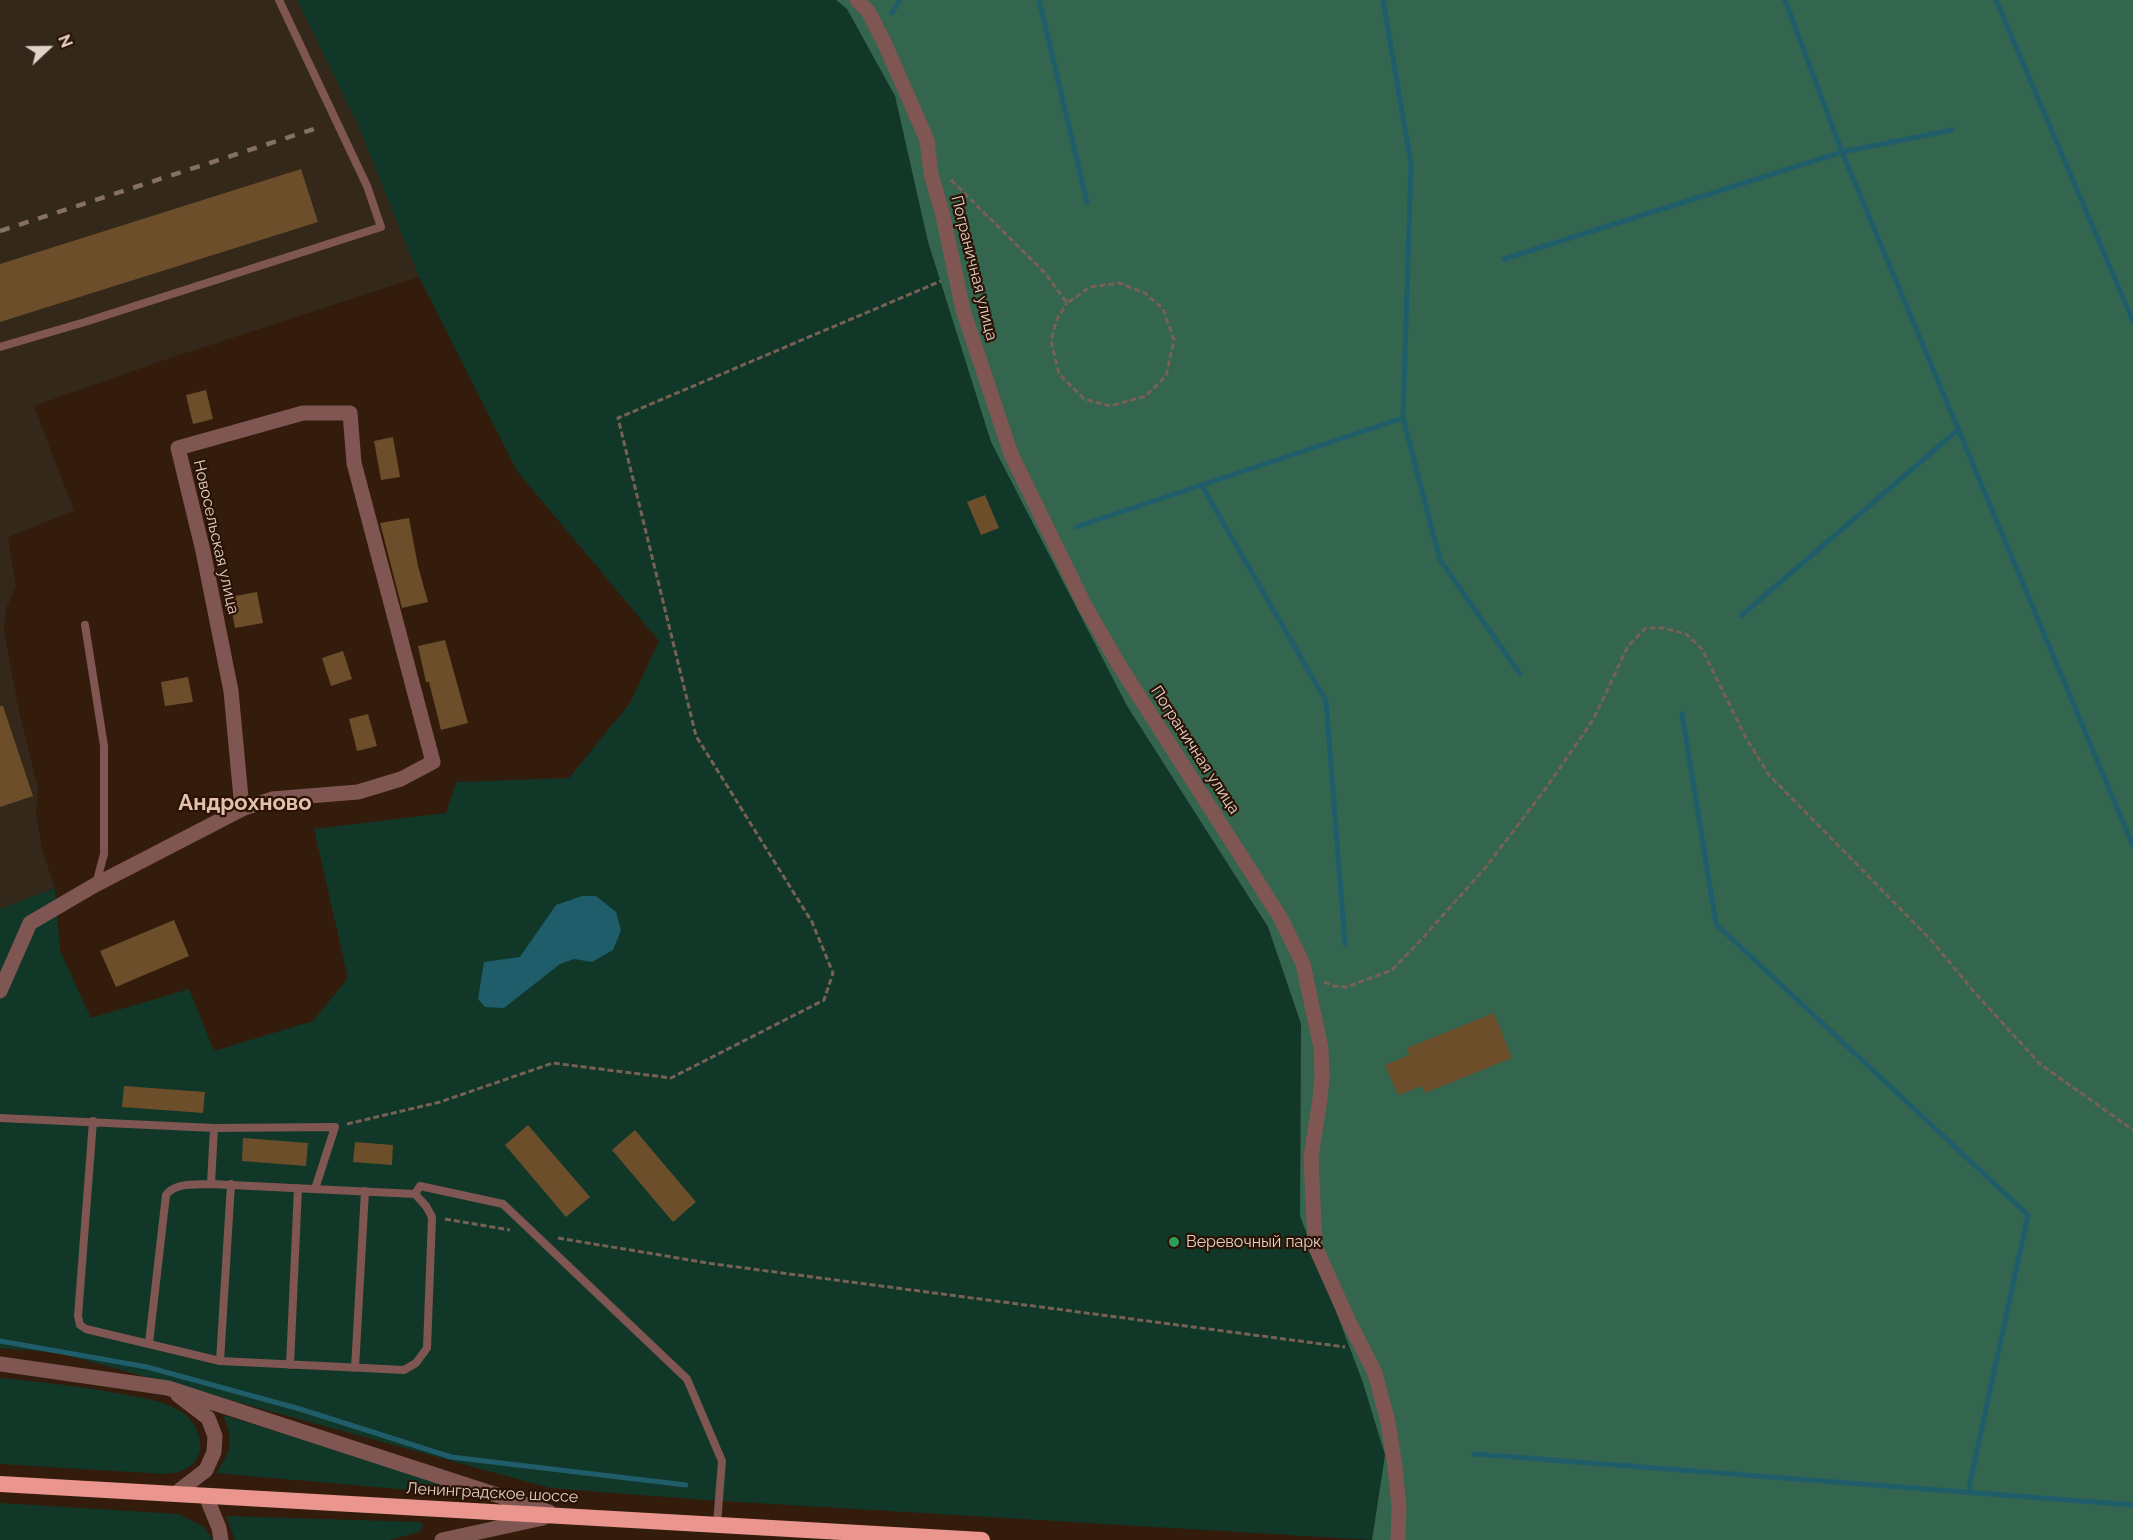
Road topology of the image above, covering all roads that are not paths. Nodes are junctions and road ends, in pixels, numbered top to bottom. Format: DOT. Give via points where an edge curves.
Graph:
graph roads {
  1 [pos="279,0"];
  2 [pos="857,0"];
  3 [pos="0,347"];
  4 [pos="85,626"];
  5 [pos="242,809"];
  6 [pos="95,885"];
  7 [pos="0,991"];
  8 [pos="0,1118"];
  9 [pos="93,1121"];
  10 [pos="214,1128"];
  11 [pos="211,1184"];
  12 [pos="231,1184"];
  13 [pos="298,1188"];
  14 [pos="315,1189"];
  15 [pos="364,1191"];
  16 [pos="415,1194"];
  17 [pos="149,1343"];
  18 [pos="220,1361"];
  19 [pos="0,1364"];
  20 [pos="290,1365"];
  21 [pos="355,1368"];
  22 [pos="168,1388"];
  23 [pos="0,1484"];
  24 [pos="175,1494"];
  25 [pos="206,1496"];
  26 [pos="558,1515"];
  27 [pos="717,1524"];
  28 [pos="221,1540"];
  29 [pos="442,1540"];
  30 [pos="982,1540"];
  31 [pos="1398,1540"];
  1 -- 3 [label="lane" via="367,186 381,227"];
  2 -- 31 [label="street, Пограничная улица" via="868,11 884,42 927,140 954,275 1011,453 1062,563 1119,664 1280,917 1303,964 1321,1048 1320,1100 1311,1157 1315,1246 1375,1373 1388,1422 1399,1507"];
  4 -- 6 [label="lane" via="104,746 104,854"];
  5 -- 5 [label="street, Новосельская улица" via="272,799 358,792 401,779 433,762 354,463 350,413 303,413 178,448 231,691"];
  5 -- 6 [label="street"];
  6 -- 7 [label="street" via="30,923"];
  8 -- 9 [label="lane"];
  9 -- 10 [label="lane"];
  9 -- 17 [label="lane" via="80,1325"];
  10 -- 11 [label="lane"];
  10 -- 14 [label="lane" via="335,1127"];
  11 -- 12 [label="lane"];
  11 -- 17 [label="lane" via="176,1186 166,1195"];
  12 -- 13 [label="lane"];
  12 -- 18 [label="lane"];
  13 -- 14 [label="lane"];
  13 -- 20 [label="lane"];
  14 -- 15 [label="lane"];
  15 -- 16 [label="lane"];
  15 -- 21 [label="lane"];
  16 -- 21 [label="lane" via="432,1217 427,1348 416,1363 404,1370"];
  16 -- 27 [label="lane" via="420,1186 503,1204 687,1379 722,1461"];
  17 -- 18 [label="lane"];
  18 -- 20 [label="lane"];
  19 -- 22 [label="street"];
  20 -- 21 [label="lane"];
  22 -- 24 [label="street" via="208,1418 215,1436 214,1452 206,1470"];
  22 -- 26 [label="street"];
  23 -- 24 [label="highway, Ленинградское шоссе"];
  24 -- 25 [label="highway, Ленинградское шоссе"];
  25 -- 26 [label="highway, Ленинградское шоссе"];
  25 -- 28 [label="street"];
  26 -- 27 [label="highway, Ленинградское шоссе"];
  26 -- 29 [label="street"];
  27 -- 30 [label="highway, Ленинградское шоссе"];
}
